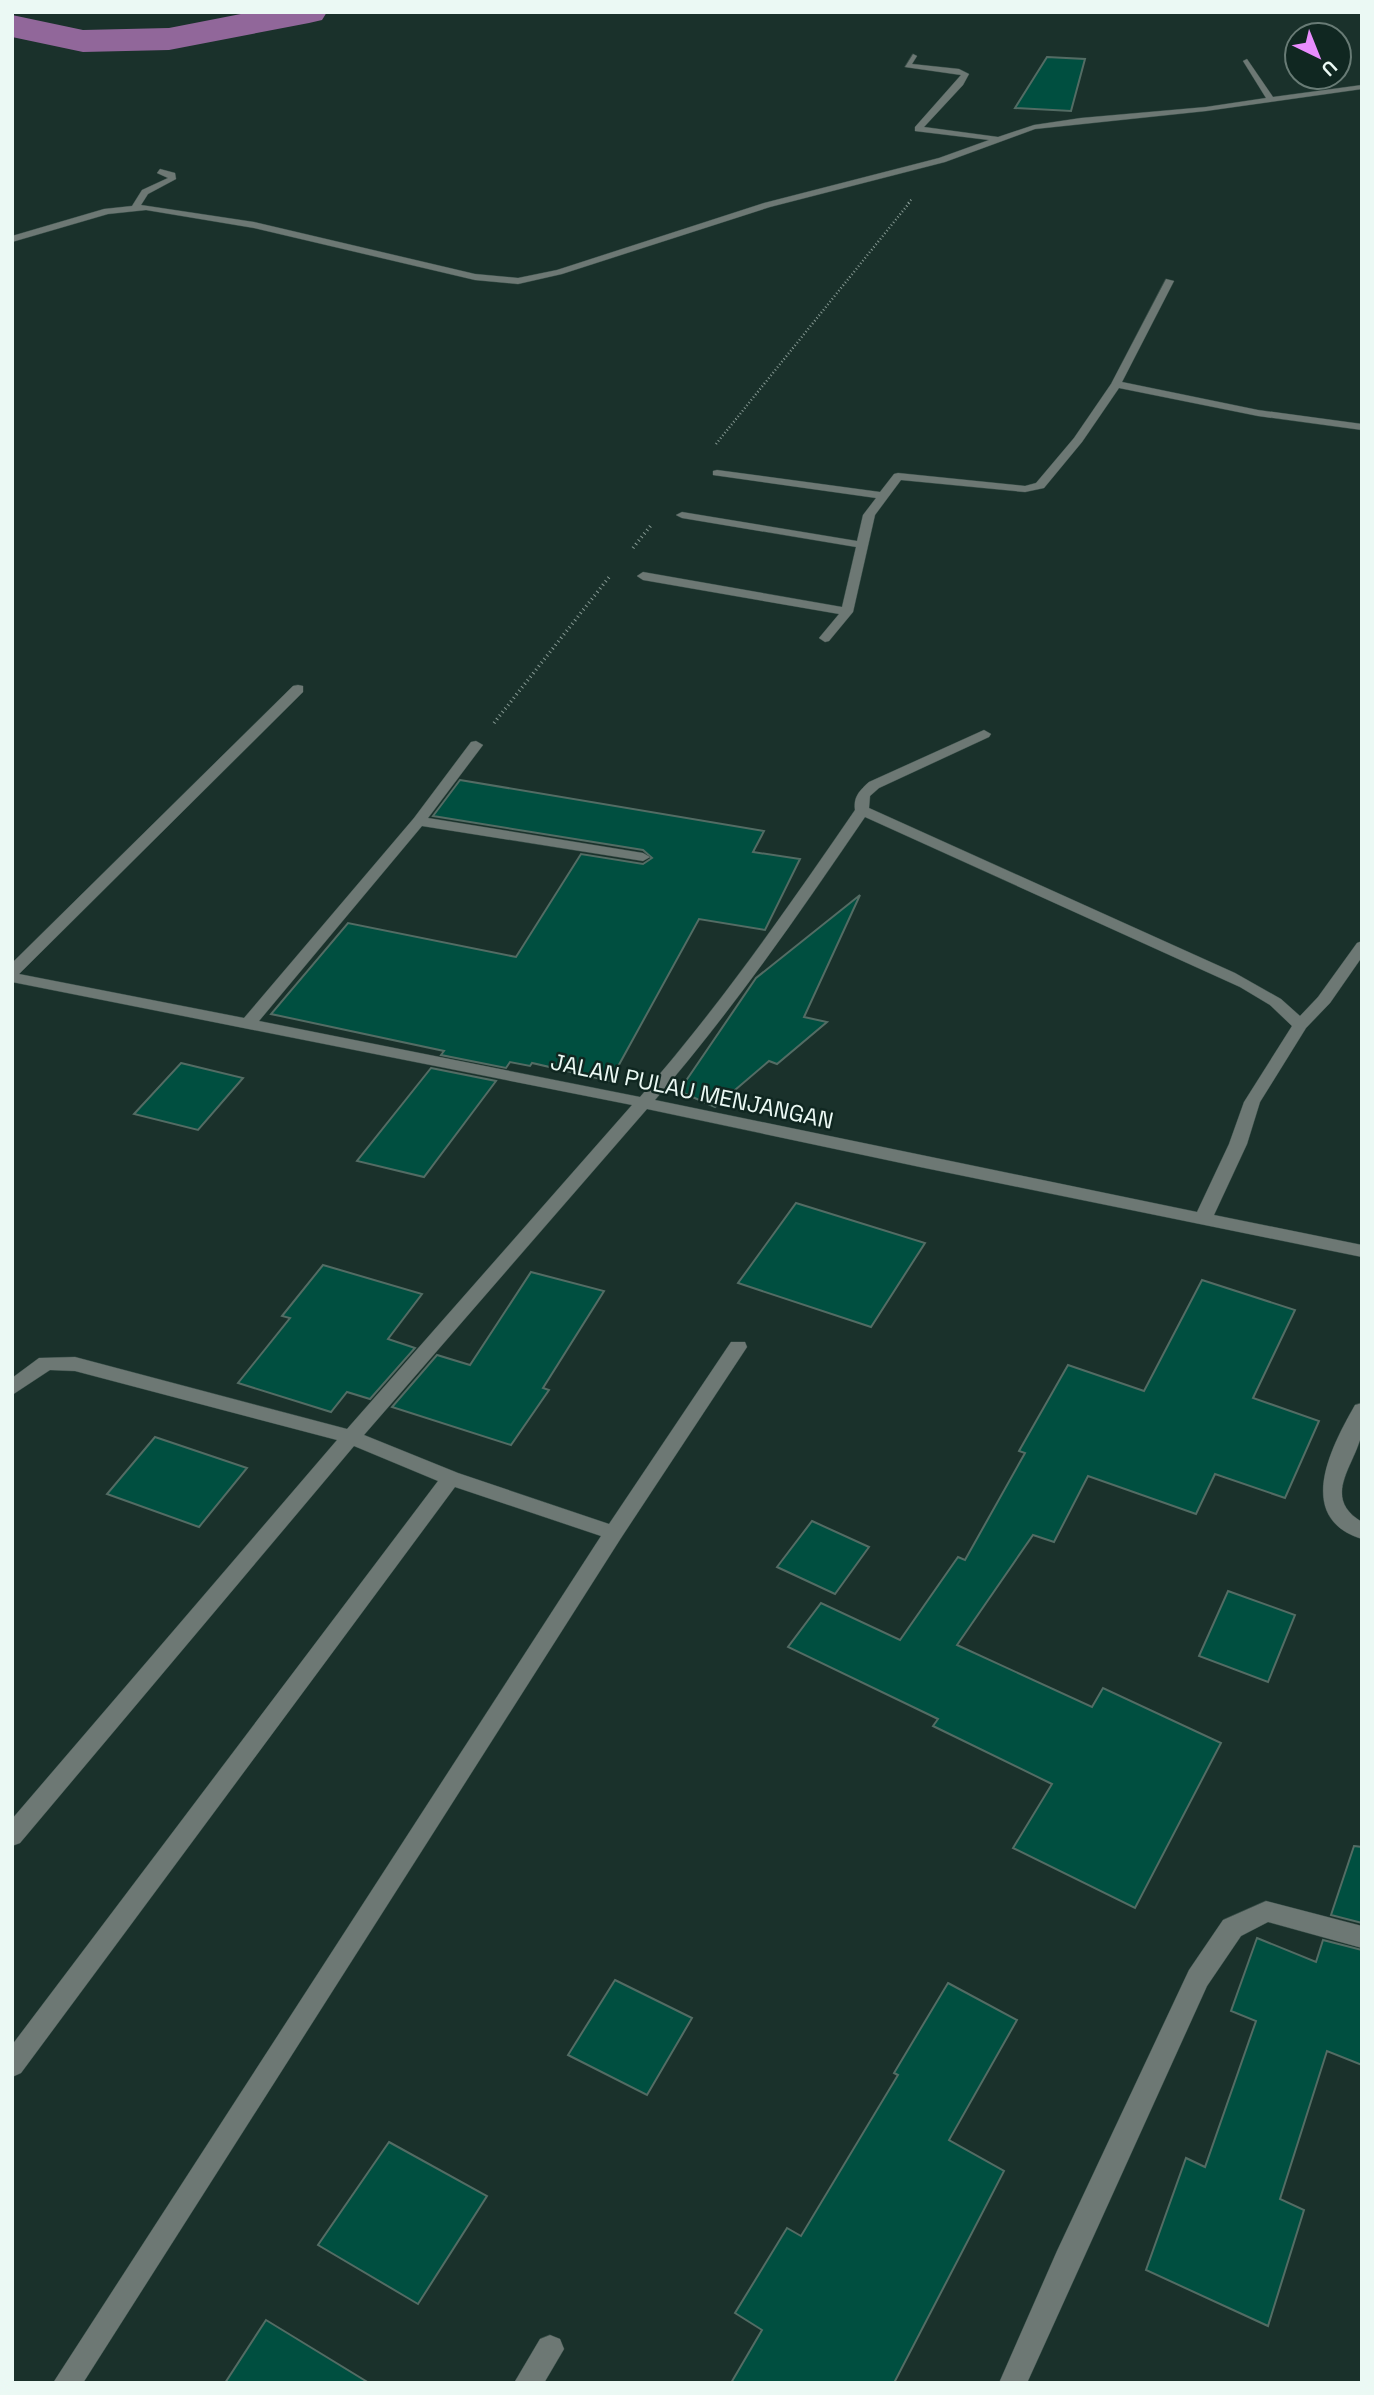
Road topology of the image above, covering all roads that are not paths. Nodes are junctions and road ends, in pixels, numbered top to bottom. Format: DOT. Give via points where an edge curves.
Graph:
graph roads {
  1 [pos="914,55"];
  2 [pos="1247,61"];
  3 [pos="1362,87"];
  4 [pos="1271,101"];
  5 [pos="1000,139"];
  6 [pos="160,172"];
  7 [pos="136,206"];
  8 [pos="12,239"];
  9 [pos="1169,281"];
  10 [pos="1116,384"];
  11 [pos="1362,427"];
  12 [pos="717,473"];
  13 [pos="884,496"];
  14 [pos="682,515"];
  15 [pos="862,545"];
  16 [pos="643,576"];
  17 [pos="847,612"];
  18 [pos="825,638"];
  19 [pos="298,689"];
  20 [pos="984,734"];
  21 [pos="476,745"];
  22 [pos="862,810"];
  23 [pos="419,821"];
  24 [pos="643,857"];
  25 [pos="1362,946"];
  26 [pos="12,972"];
  27 [pos="12,977"];
  28 [pos="248,1024"];
  29 [pos="1300,1025"];
  30 [pos="645,1103"];
  31 [pos="1203,1219"];
  32 [pos="1362,1251"];
  33 [pos="738,1347"];
  34 [pos="12,1388"];
  35 [pos="1362,1410"];
  36 [pos="351,1437"];
  37 [pos="451,1478"];
  38 [pos="1362,1531"];
  39 [pos="614,1533"];
  40 [pos="12,1836"];
  41 [pos="1362,1937"];
  42 [pos="12,2065"];
  43 [pos="550,2349"];
  44 [pos="67,2383"];
  45 [pos="528,2383"];
  46 [pos="1013,2383"];
  1 -- 5 [label="street" via="908,65 965,74 918,129"];
  2 -- 4 [label="street"];
  3 -- 4 [label="street"];
  4 -- 5 [label="street" via="1058,122"];
  5 -- 7 [label="street" via="942,160 767,205 518,281 475,277 212,216"];
  6 -- 7 [label="street" via="172,179 142,192"];
  7 -- 8 [label="street"];
  9 -- 10 [label="street"];
  10 -- 11 [label="street" via="1258,413"];
  10 -- 13 [label="street" via="1040,486 1025,489 898,476"];
  12 -- 13 [label="street"];
  13 -- 15 [label="street" via="869,515"];
  14 -- 15 [label="street"];
  15 -- 17 [label="street"];
  16 -- 17 [label="street"];
  17 -- 18 [label="street"];
  19 -- 26 [label="street"];
  20 -- 22 [label="street" via="874,785 864,793"];
  21 -- 23 [label="street"];
  22 -- 29 [label="street" via="1252,988 1288,1010"];
  22 -- 30 [label="street" via="771,942"];
  23 -- 24 [label="street"];
  23 -- 28 [label="street"];
  25 -- 29 [label="street"];
  27 -- 28 [label="street, JALAN PULAU MENJANGAN"];
  28 -- 30 [label="street, JALAN PULAU MENJANGAN"];
  29 -- 31 [label="street" via="1252,1102"];
  30 -- 31 [label="street, JALAN PULAU MENJANGAN"];
  30 -- 36 [label="street"];
  31 -- 32 [label="street, JALAN PULAU MENJANGAN"];
  33 -- 39 [label="street"];
  34 -- 36 [label="street" via="46,1363 75,1364"];
  35 -- 38 [label="street" via="1334,1482 1331,1503 1339,1516"];
  36 -- 37 [label="street"];
  36 -- 40 [label="street"];
  37 -- 39 [label="street"];
  37 -- 42 [label="street"];
  39 -- 44 [label="street"];
  41 -- 46 [label="street" via="1266,1910 1232,1928 1198,1978"];
  43 -- 45 [label="street"];
}
